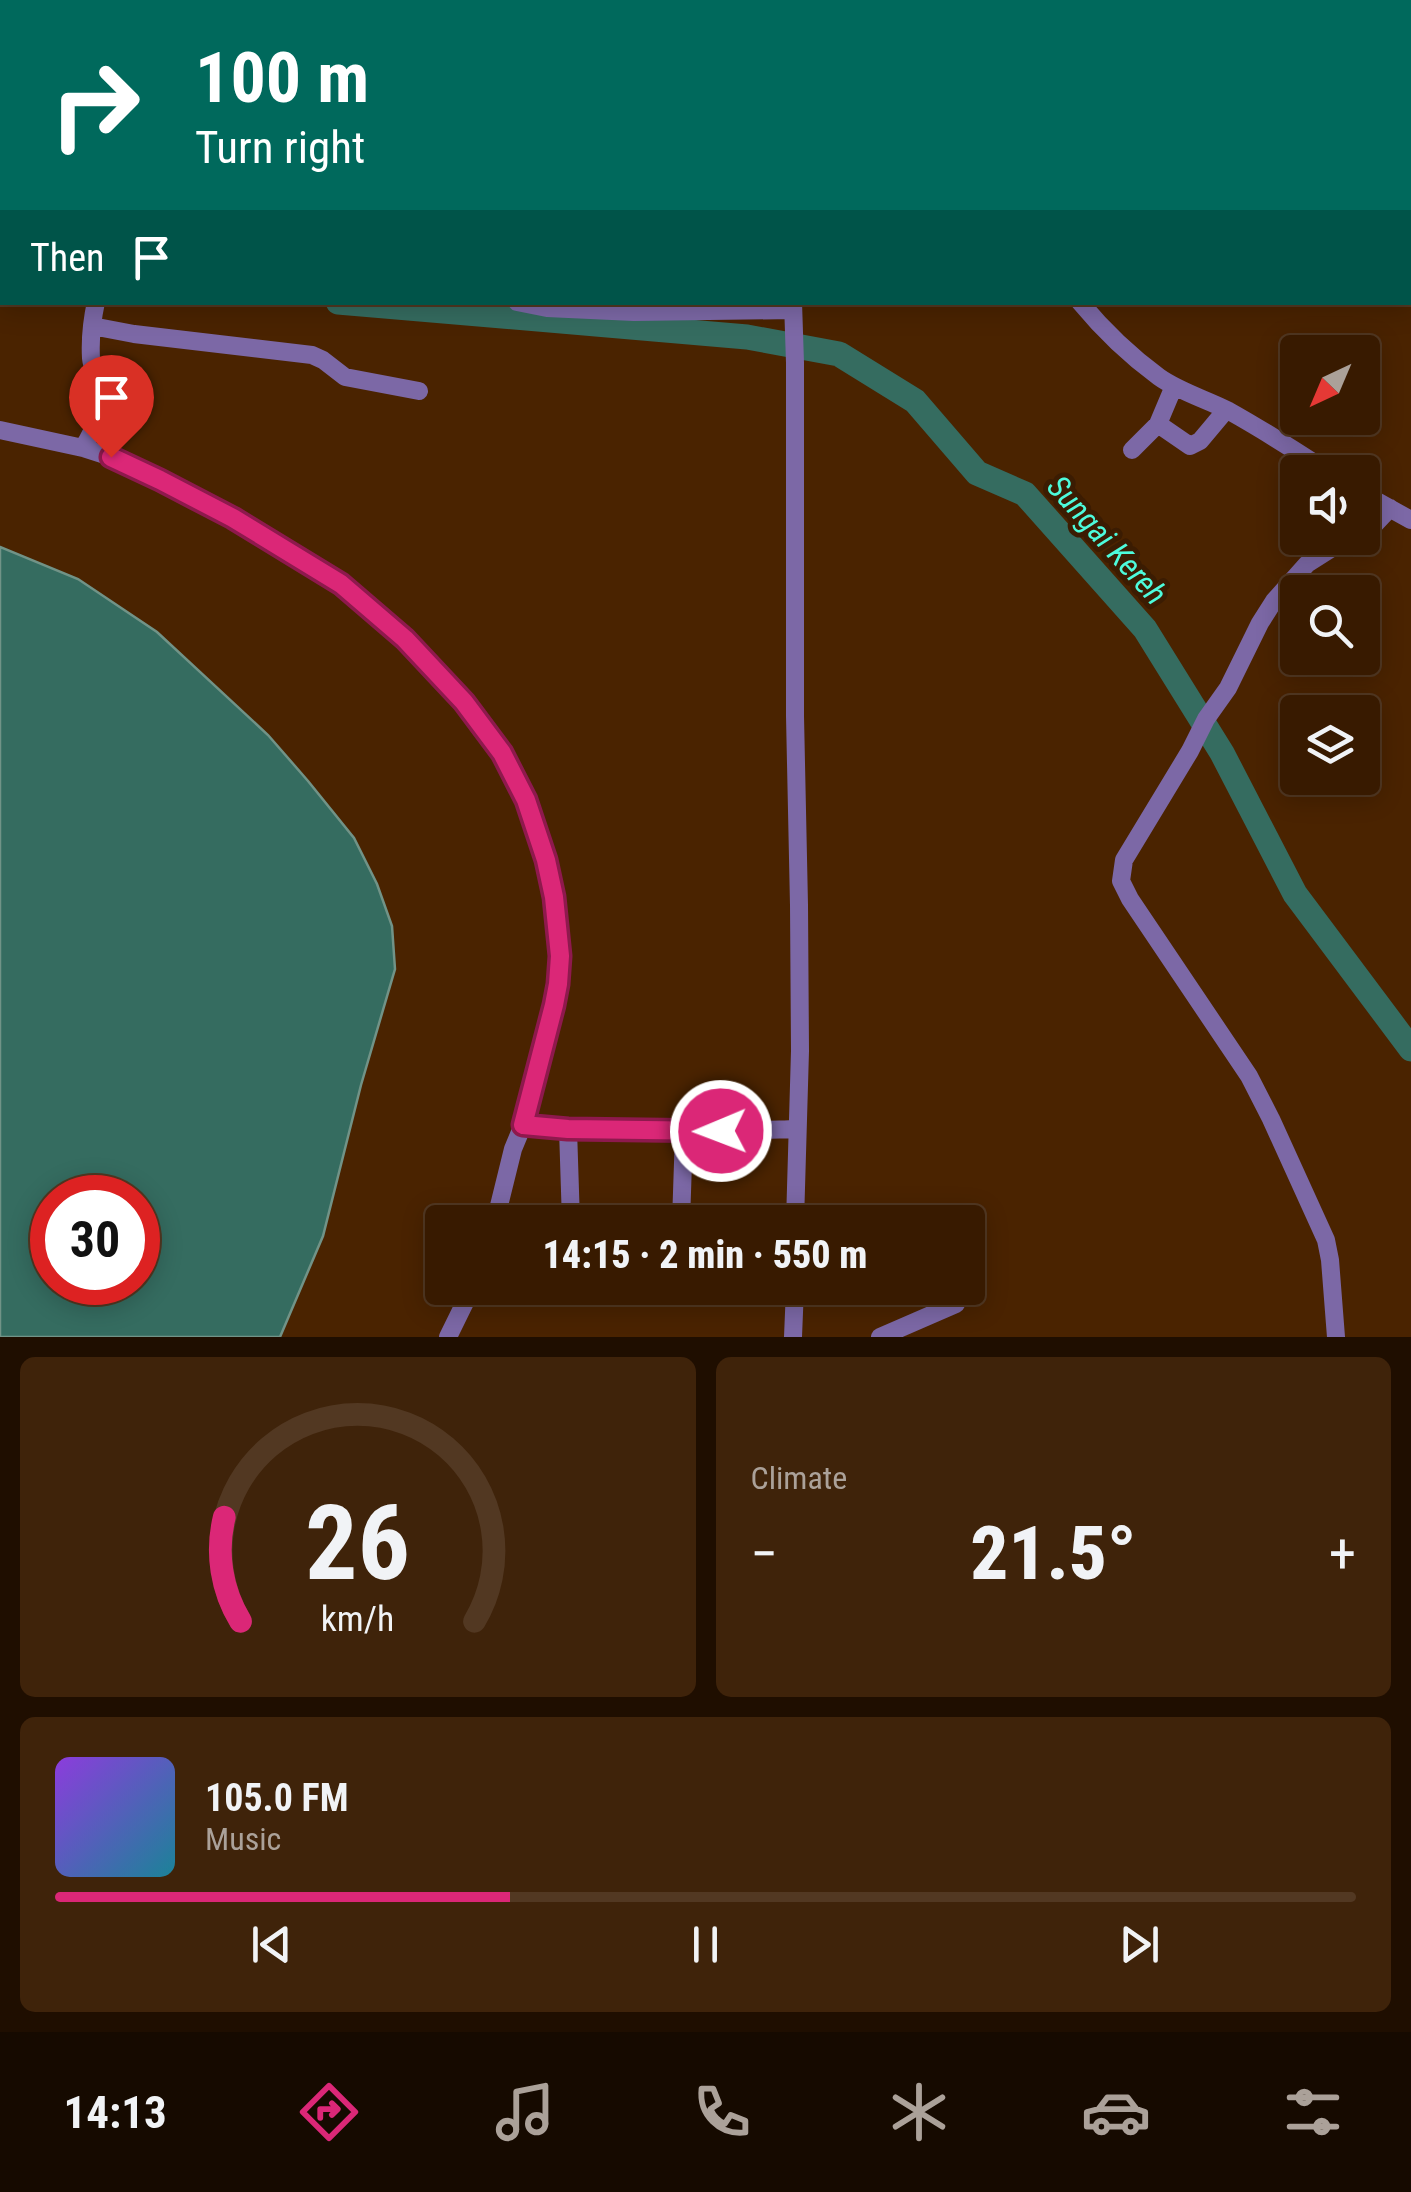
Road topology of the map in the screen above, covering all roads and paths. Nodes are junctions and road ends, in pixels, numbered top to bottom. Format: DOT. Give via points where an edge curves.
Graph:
graph roads {
  1 [pos="96,305"];
  2 [pos="532,305"];
  3 [pos="1082,305"];
  4 [pos="613,306"];
  5 [pos="793,306"];
  6 [pos="92,326"];
  7 [pos="1174,386"];
  8 [pos="419,391"];
  9 [pos="1226,410"];
  10 [pos="1158,424"];
  11 [pos="0,430"];
  12 [pos="83,448"];
  13 [pos="1132,450"];
  14 [pos="1303,455"];
  15 [pos="1380,503"];
  16 [pos="1390,508"];
  17 [pos="1380,519"];
  18 [pos="1411,520"];
  19 [pos="1318,555"];
  20 [pos="523,1125"];
  21 [pos="568,1129"];
  22 [pos="796,1129"];
  23 [pos="684,1132"];
  24 [pos="498,1205"];
  25 [pos="570,1205"];
  26 [pos="682,1205"];
  27 [pos="795,1205"];
  28 [pos="464,1305"];
  29 [pos="794,1305"];
  30 [pos="954,1305"];
  31 [pos="448,1337"];
  32 [pos="793,1337"];
  33 [pos="880,1337"];
  34 [pos="1336,1337"];
  1 -- 6 [label="street"];
  2 -- 4 [label="street"];
  3 -- 7 [label="street" via="1128,354"];
  4 -- 5 [label="street" via="682,312"];
  5 -- 22 [label="street"];
  6 -- 8 [label="street" via="312,354 345,377"];
  6 -- 12 [label="street" via="100,396 98,419"];
  7 -- 9 [label="street"];
  7 -- 10 [label="street"];
  9 -- 10 [label="street" via="1190,446"];
  9 -- 14 [label="street"];
  10 -- 13 [label="street"];
  11 -- 12 [label="street"];
  12 -- 20 [label="street" via="233,518 330,577 405,639 495,742 536,827 552,882 560,956"];
  15 -- 16 [label="street"];
  16 -- 17 [label="street"];
  16 -- 18 [label="street"];
  19 -- 34 [label="street" via="1281,590 1260,623 1124,860 1121,881 1271,1119 1326,1240"];
  20 -- 21 [label="street"];
  20 -- 24 [label="street"];
  21 -- 23 [label="street"];
  21 -- 25 [label="street"];
  22 -- 23 [label="street"];
  22 -- 27 [label="street"];
  23 -- 26 [label="street"];
  28 -- 31 [label="street"];
  29 -- 32 [label="street"];
  30 -- 33 [label="street"];
}
